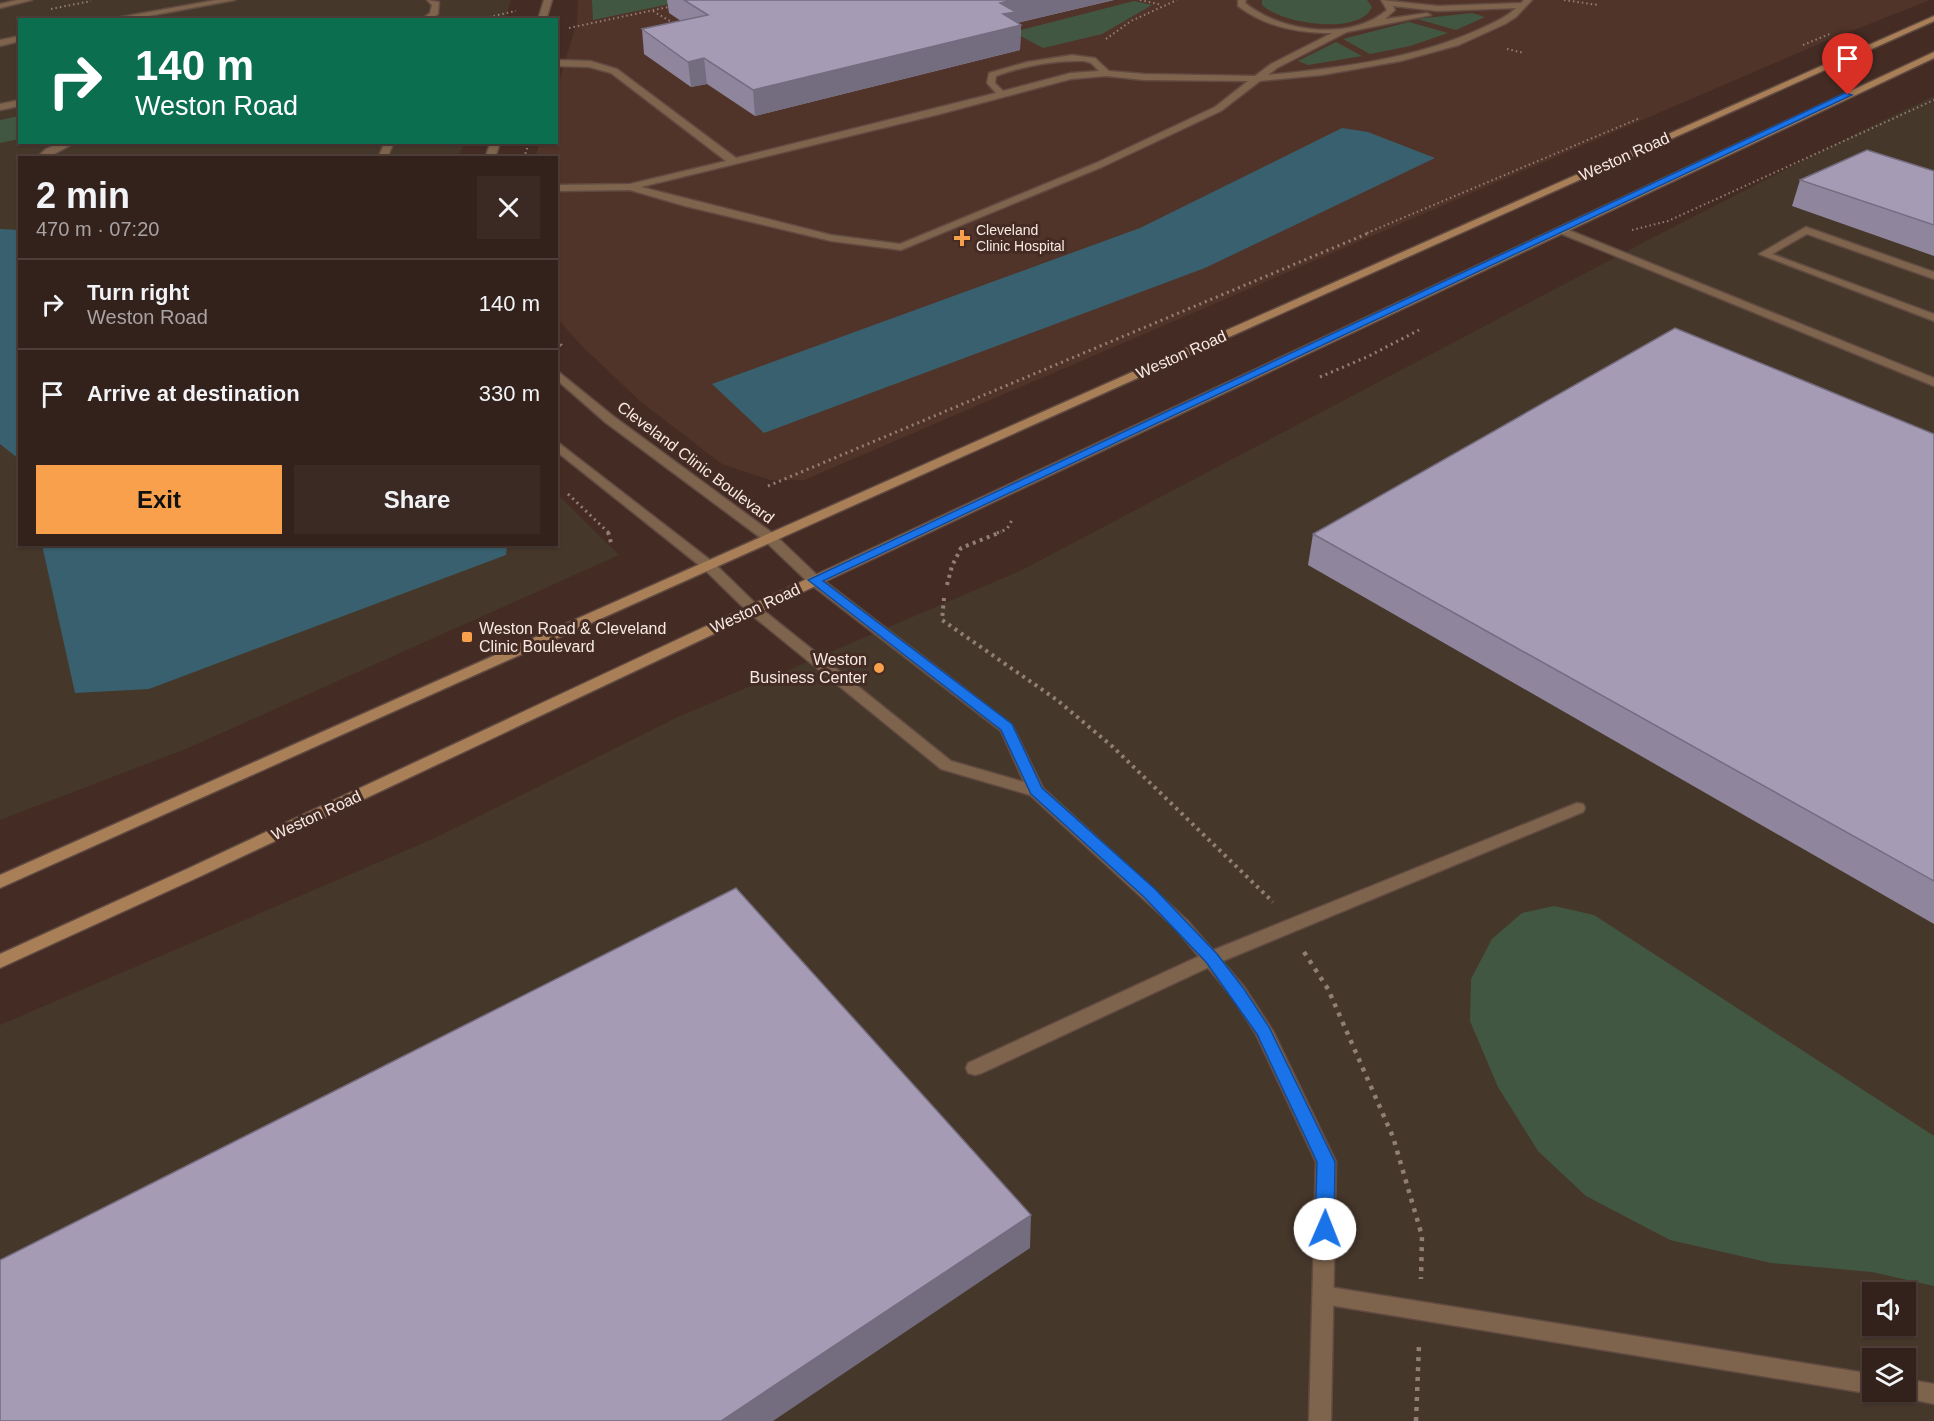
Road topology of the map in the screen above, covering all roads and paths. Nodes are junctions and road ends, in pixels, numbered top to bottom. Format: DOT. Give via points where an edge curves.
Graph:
graph roads {
  1 [pos="28,0"];
  2 [pos="231,0"];
  3 [pos="431,0"];
  4 [pos="548,0"];
  5 [pos="1140,0"];
  6 [pos="1177,0"];
  7 [pos="1242,0"];
  8 [pos="1564,0"];
  9 [pos="1387,1"];
  10 [pos="1526,3"];
  11 [pos="683,4"];
  12 [pos="1162,5"];
  13 [pos="1598,5"];
  14 [pos="0,6"];
  15 [pos="1474,7"];
  16 [pos="519,11"];
  17 [pos="653,11"];
  18 [pos="121,18"];
  19 [pos="427,18"];
  20 [pos="486,18"];
  21 [pos="543,18"];
  22 [pos="1934,18"];
  23 [pos="1376,23"];
  24 [pos="568,28"];
  25 [pos="681,28"];
  26 [pos="1293,28"];
  27 [pos="1347,29"];
  28 [pos="1838,30"];
  29 [pos="1112,34"];
  30 [pos="1302,36"];
  31 [pos="1101,37"];
  32 [pos="18,38"];
  33 [pos="1105,40"];
  34 [pos="0,43"];
  35 [pos="1296,45"];
  36 [pos="1797,49"];
  37 [pos="1934,55"];
  38 [pos="558,63"];
  39 [pos="1274,66"];
  40 [pos="1106,72"];
  41 [pos="1256,79"];
  42 [pos="1001,94"];
  43 [pos="1934,100"];
  44 [pos="18,103"];
  45 [pos="0,107"];
  46 [pos="1646,115"];
  47 [pos="67,144"];
  48 [pos="43,156"];
  49 [pos="733,161"];
  50 [pos="630,187"];
  51 [pos="558,188"];
  52 [pos="1561,230"];
  53 [pos="1599,245"];
  54 [pos="1934,276"];
  55 [pos="1934,318"];
  56 [pos="1419,330"];
  57 [pos="558,375"];
  58 [pos="1315,379"];
  59 [pos="1934,382"];
  60 [pos="558,447"];
  61 [pos="768,486"];
  62 [pos="565,492"];
  63 [pos="1015,514"];
  64 [pos="770,538"];
  65 [pos="612,546"];
  66 [pos="709,566"];
  67 [pos="814,580"];
  68 [pos="946,585"];
  69 [pos="753,609"];
  70 [pos="1036,791"];
  71 [pos="1577,807"];
  72 [pos="0,882"];
  73 [pos="1212,958"];
  74 [pos="0,961"];
  75 [pos="975,1068"];
  76 [pos="1323,1295"];
  77 [pos="1862,1382"];
  78 [pos="1916,1391"];
  79 [pos="1934,1394"];
  80 [pos="1320,1421"];
  1 -- 14 [label="street"];
  2 -- 18 [label="street"];
  3 -- 19 [label="street" via="436,4 434,14"];
  4 -- 21 [label="street"];
  5 -- 12 [label="path"];
  6 -- 12 [label="path"];
  7 -- 26 [label="street" via="1248,13"];
  8 -- 13 [label="path"];
  9 -- 15 [label="street" via="1410,8"];
  9 -- 23 [label="street" via="1391,10"];
  10 -- 15 [label="street"];
  10 -- 41 [label="street" via="1502,22 1456,43 1401,58"];
  11 -- 17 [label="path"];
  12 -- 29 [label="path"];
  15 -- 23 [label="street"];
  16 -- 20 [label="path"];
  17 -- 24 [label="path"];
  17 -- 25 [label="path"];
  22 -- 64 [label="main road, Weston Road"];
  23 -- 27 [label="street"];
  26 -- 27 [label="street"];
  26 -- 30 [label="street"];
  27 -- 39 [label="street"];
  28 -- 36 [label="path"];
  29 -- 31 [label="path"];
  29 -- 33 [label="path"];
  32 -- 34 [label="street"];
  35 -- 39 [label="street"];
  37 -- 52 [label="main road, Weston Road"];
  38 -- 49 [label="street" via="590,64 614,71"];
  39 -- 41 [label="street"];
  40 -- 41 [label="street" via="1144,77"];
  40 -- 42 [label="street" via="1071,76"];
  40 -- 42 [label="street" via="1093,60 1053,60 992,75 991,83"];
  41 -- 50 [label="street" via="1218,109 1161,136 901,247 831,238"];
  42 -- 49 [label="street"];
  43 -- 53 [label="path" via="1668,221"];
  44 -- 45 [label="street"];
  46 -- 61 [label="path"];
  47 -- 48 [label="street"];
  49 -- 50 [label="street"];
  50 -- 51 [label="street"];
  52 -- 53 [label="street"];
  52 -- 67 [label="main road, Weston Road"];
  53 -- 59 [label="street"];
  54 -- 55 [label="street" via="1806,230 1764,254"];
  56 -- 58 [label="path"];
  57 -- 64 [label="street, Cleveland Clinic Boulevard" via="609,419"];
  60 -- 66 [label="street"];
  62 -- 65 [label="path" via="609,533"];
  63 -- 68 [label="path" via="1007,529 961,548"];
  64 -- 66 [label="main road, Weston Road"];
  64 -- 67 [label="street, Cleveland Clinic Boulevard"];
  66 -- 69 [label="street"];
  66 -- 72 [label="main road, Weston Road"];
  67 -- 69 [label="main road, Weston Road"];
  67 -- 70 [label="street, Cleveland Clinic Boulevard" via="1007,728"];
  69 -- 70 [label="street" via="946,765"];
  69 -- 74 [label="main road, Weston Road"];
  70 -- 73 [label="street" via="1150,893"];
  71 -- 73 [label="street"];
  73 -- 75 [label="street"];
  73 -- 76 [label="street" via="1264,1031 1326,1162"];
  76 -- 77 [label="street"];
  76 -- 80 [label="street"];
  78 -- 79 [label="street"];
}
